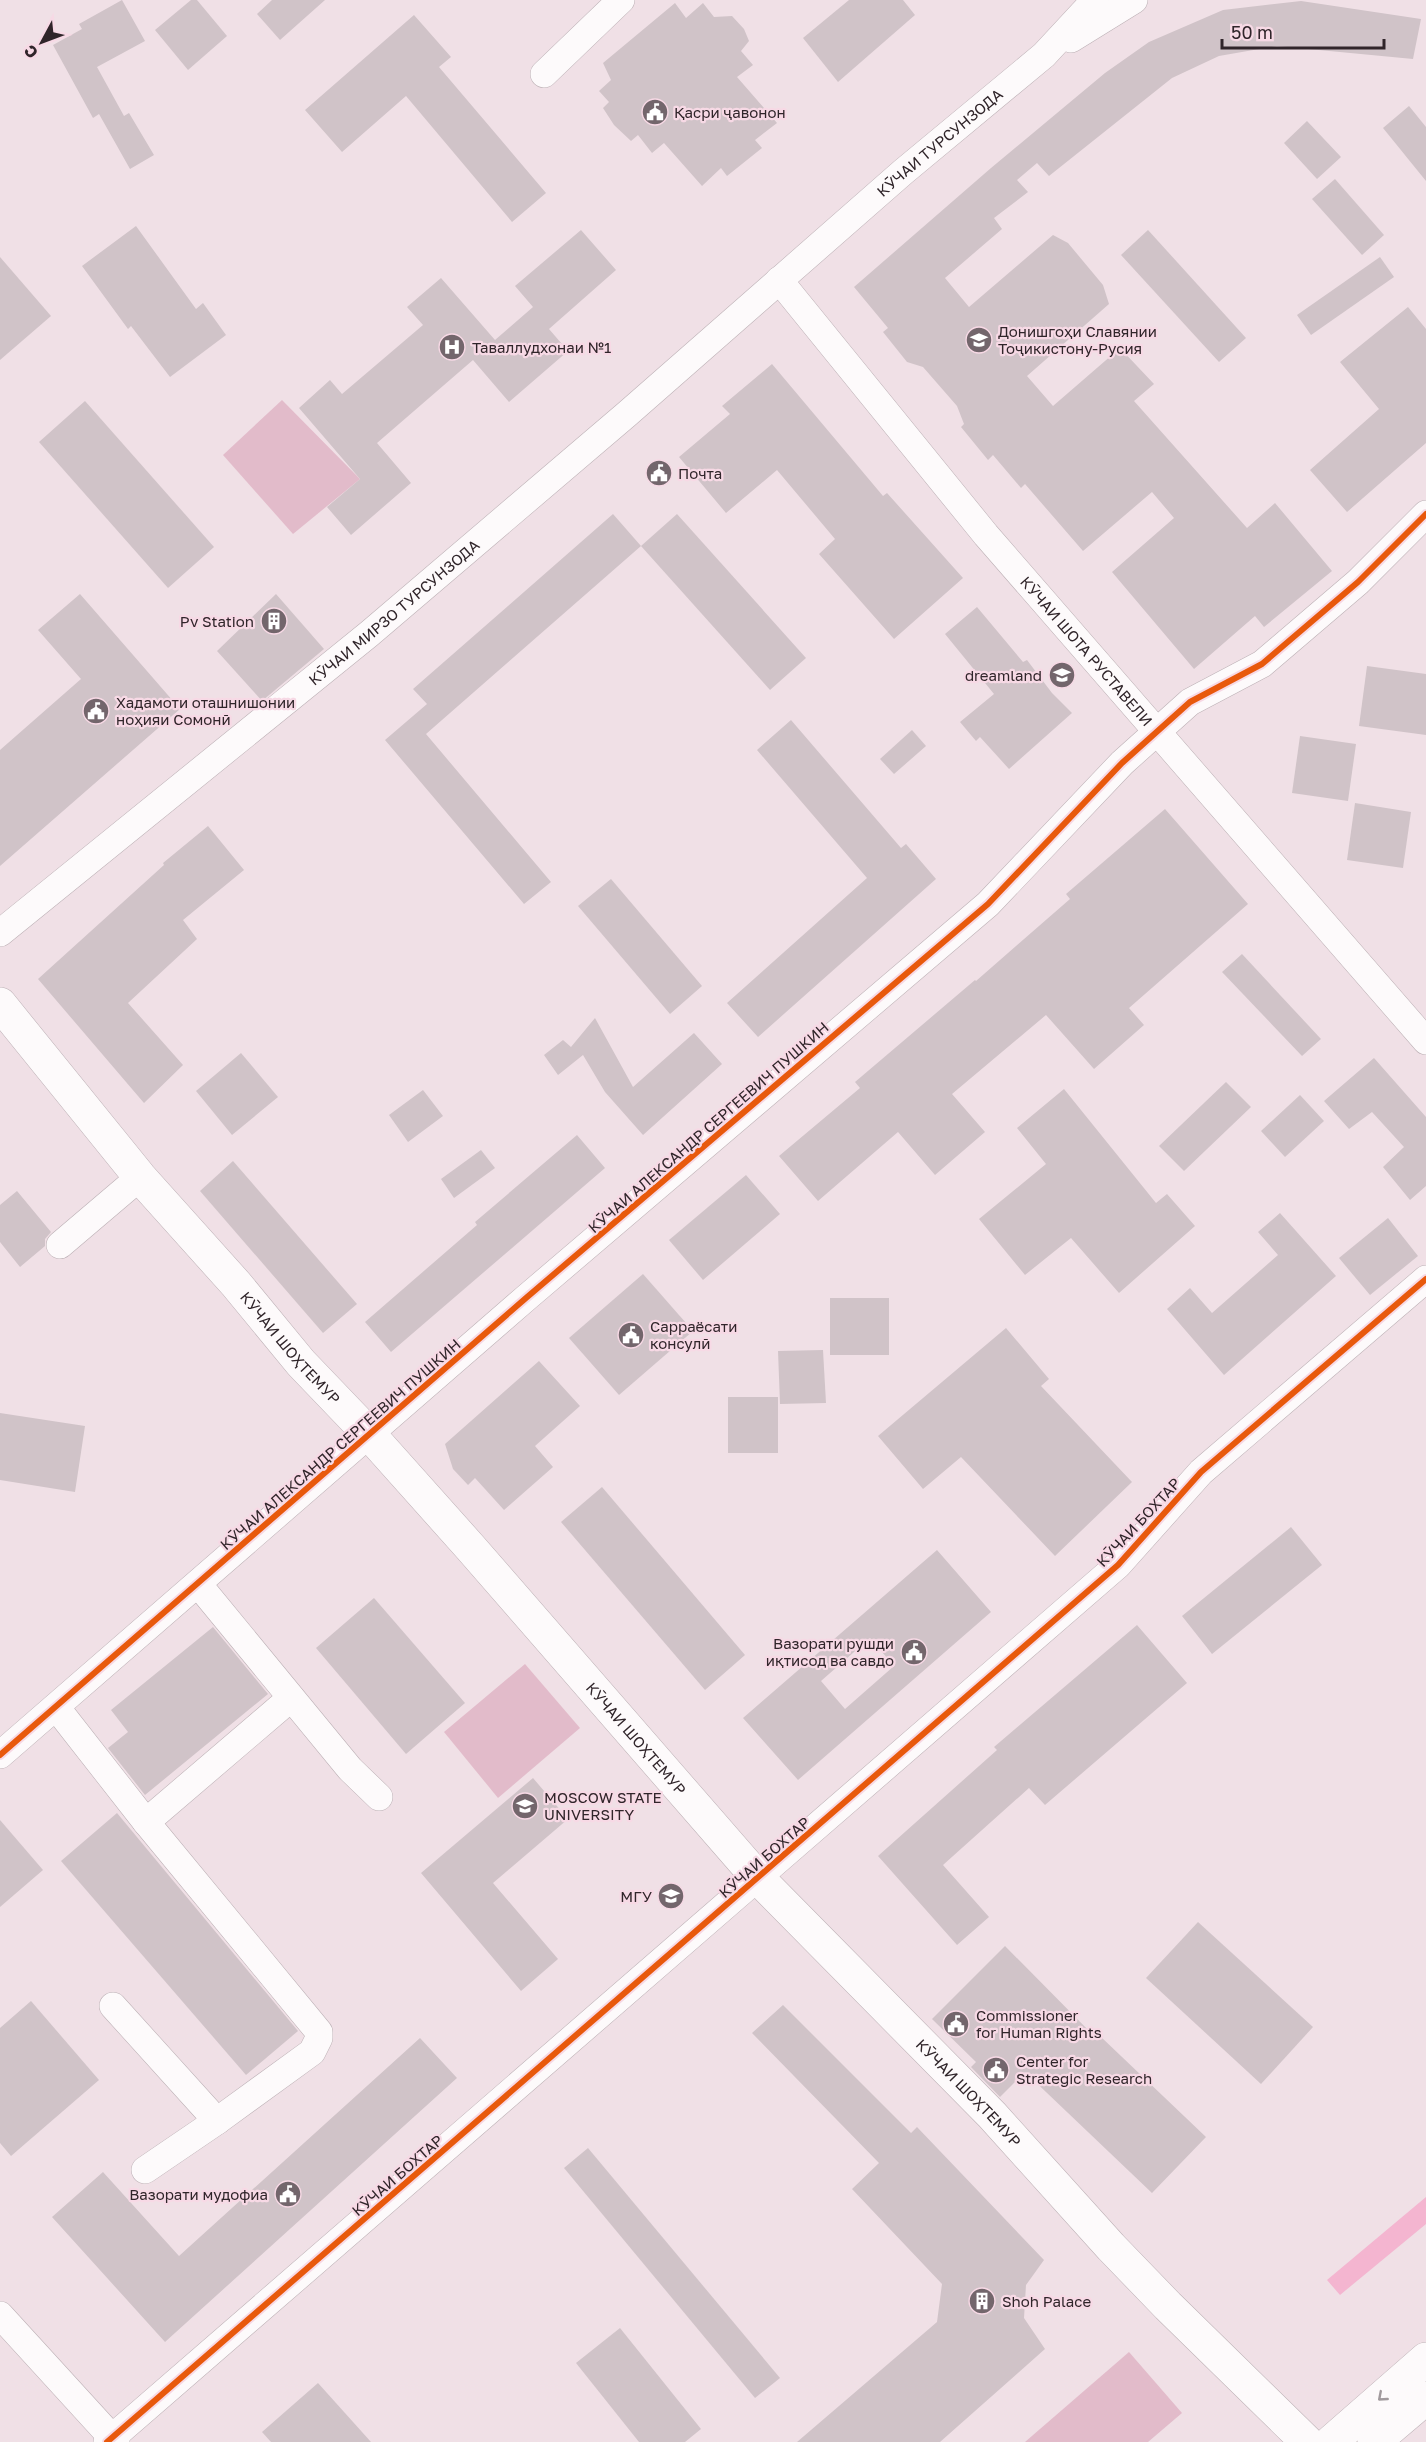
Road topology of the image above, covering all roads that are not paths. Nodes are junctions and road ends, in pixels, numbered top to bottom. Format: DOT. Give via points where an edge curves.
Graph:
graph roads {
  1 [pos="621,0"];
  2 [pos="1095,0"];
  3 [pos="1134,0"];
  4 [pos="1044,55"];
  5 [pos="544,74"];
  6 [pos="779,280"];
  7 [pos="1426,514"];
  8 [pos="1158,732"];
  9 [pos="0,933"];
  10 [pos="0,1004"];
  11 [pos="1426,1041"];
  12 [pos="140,1177"];
  13 [pos="60,1245"];
  14 [pos="1426,1279"];
  15 [pos="370,1435"];
  16 [pos="198,1584"];
  17 [pos="291,1698"];
  18 [pos="56,1707"];
  19 [pos="0,1755"];
  20 [pos="379,1797"];
  21 [pos="146,1822"];
  22 [pos="758,1878"];
  23 [pos="114,2006"];
  24 [pos="217,2121"];
  25 [pos="145,2170"];
  26 [pos="0,2315"];
  27 [pos="1426,2359"];
  28 [pos="1426,2398"];
  29 [pos="112,2441"];
  30 [pos="1307,2442"];
  31 [pos="1331,2442"];
  32 [pos="1374,2442"];
  1 -- 5 [label="street"];
  2 -- 4 [label="street, КӮЧАИ ТУРСУНЗОДА"];
  3 -- 4 [label="street"];
  4 -- 6 [label="street, КӮЧАИ ТУРСУНЗОДА"];
  6 -- 8 [label="street, КӮЧАИ ШОТА РУСТАВЕЛИ" via="986,535"];
  6 -- 9 [label="street, КӮЧАИ МИРЗО ТУРСУНЗОДА" via="369,634"];
  7 -- 8 [label="street, КӮЧАИ АЛЕКСАНДР СЕРГЕЕВИЧ ПУШКИН" via="1358,582 1262,664 1190,702"];
  8 -- 11 [label="street, КӮЧАИ ШОТА РУСТАВЕЛИ"];
  8 -- 15 [label="street, КӮЧАИ АЛЕКСАНДР СЕРГЕЕВИЧ ПУШКИН" via="1122,763 988,904"];
  10 -- 12 [label="main road, КӮЧАИ ШОҲТЕМУР"];
  12 -- 13 [label="street"];
  12 -- 15 [label="main road, КӮЧАИ ШОҲТЕМУР" via="301,1363"];
  14 -- 22 [label="street, КӮЧАИ БОХТАР" via="1201,1472 1118,1565"];
  15 -- 16 [label="street, КӮЧАИ АЛЕКСАНДР СЕРГЕЕВИЧ ПУШКИН"];
  15 -- 22 [label="main road, КӮЧАИ ШОҲТЕМУР"];
  16 -- 17 [label="street"];
  16 -- 18 [label="street, КӮЧАИ АЛЕКСАНДР СЕРГЕЕВИЧ ПУШКИН"];
  17 -- 20 [label="street" via="350,1769"];
  17 -- 21 [label="street"];
  18 -- 19 [label="street, КӮЧАИ АЛЕКСАНДР СЕРГЕЕВИЧ ПУШКИН"];
  18 -- 21 [label="street"];
  21 -- 24 [label="street" via="319,2032 312,2052"];
  22 -- 29 [label="street, КӮЧАИ БОХТАР"];
  22 -- 30 [label="main road, КӮЧАИ ШОҲТЕМУР" via="992,2115 1160,2298"];
  23 -- 24 [label="street"];
  24 -- 25 [label="street"];
  26 -- 29 [label="street"];
  27 -- 31 [label="main road, one-way"];
  28 -- 32 [label="main road"];
}
